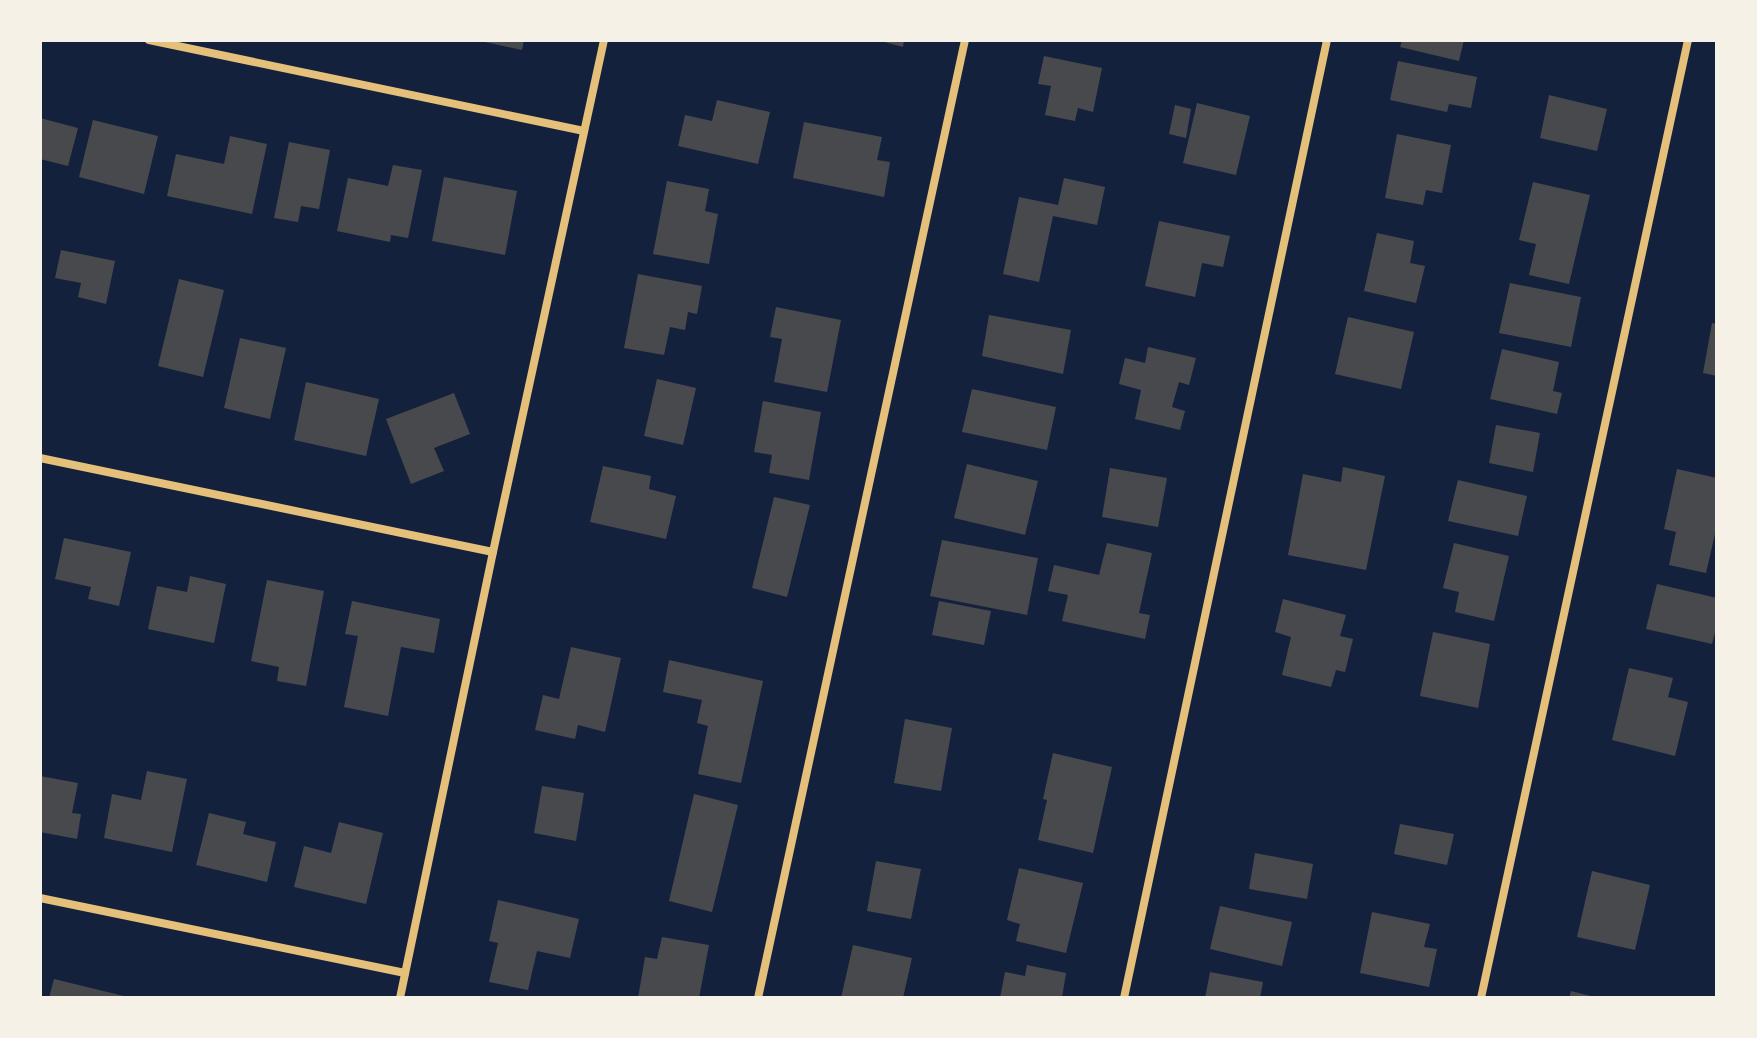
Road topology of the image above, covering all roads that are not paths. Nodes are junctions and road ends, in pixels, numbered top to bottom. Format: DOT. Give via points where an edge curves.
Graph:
graph roads {
  1 [pos="149,40"];
  2 [pos="604,40"];
  3 [pos="965,40"];
  4 [pos="1327,40"];
  5 [pos="1688,40"];
  6 [pos="584,131"];
  7 [pos="40,458"];
  8 [pos="493,552"];
  9 [pos="40,898"];
  10 [pos="405,973"];
  11 [pos="400,998"];
  12 [pos="758,998"];
  13 [pos="1124,998"];
  14 [pos="1481,998"];
  1 -- 6 [label="street"];
  2 -- 6 [label="street"];
  3 -- 12 [label="street"];
  4 -- 13 [label="street"];
  5 -- 14 [label="street"];
  6 -- 8 [label="street"];
  7 -- 8 [label="street"];
  8 -- 10 [label="street"];
  9 -- 10 [label="street"];
  10 -- 11 [label="street"];
}
